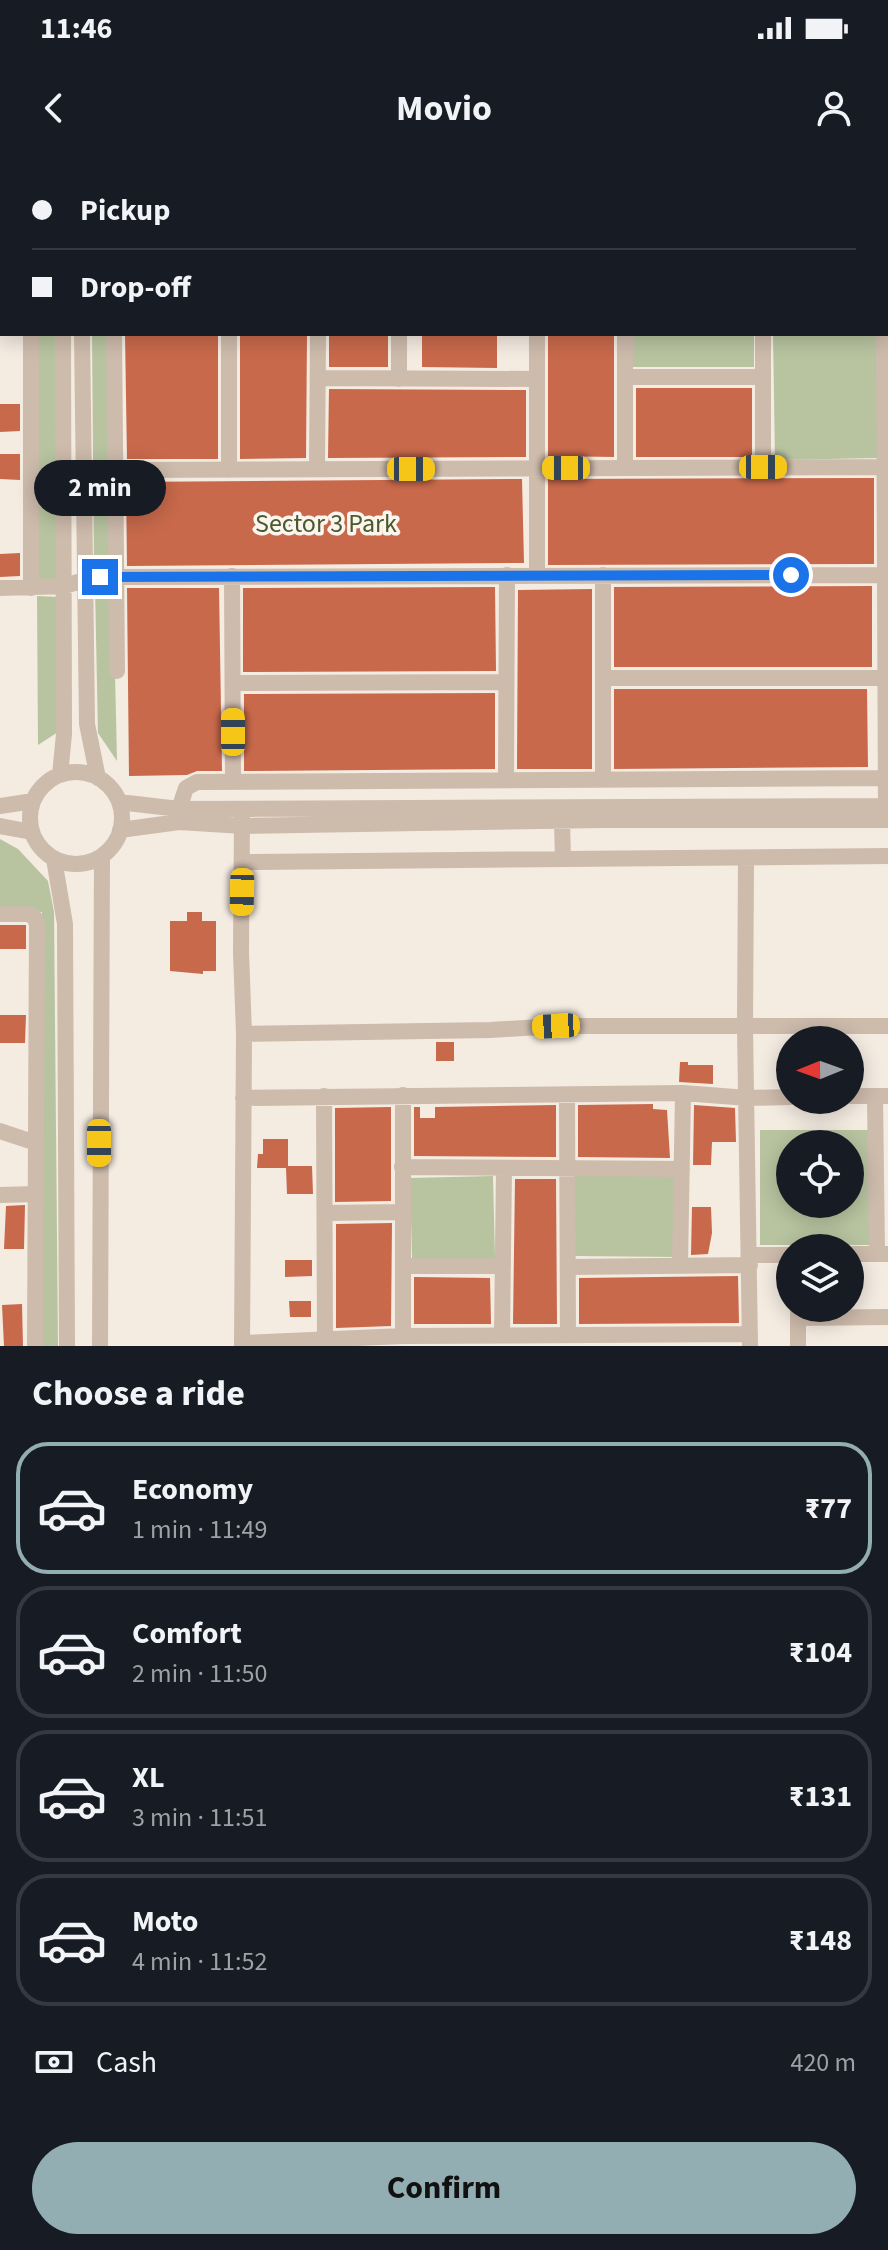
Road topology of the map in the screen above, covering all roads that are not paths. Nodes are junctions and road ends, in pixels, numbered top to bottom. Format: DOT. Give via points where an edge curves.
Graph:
graph roads {
  1 [pos="31,336"];
  2 [pos="63,336"];
  3 [pos="82,336"];
  4 [pos="114,336"];
  5 [pos="229,336"];
  6 [pos="318,336"];
  7 [pos="399,336"];
  8 [pos="537,336"];
  9 [pos="625,336"];
  10 [pos="763,336"];
  11 [pos="884,336"];
  12 [pos="625,377"];
  13 [pos="763,377"];
  14 [pos="318,378"];
  15 [pos="399,379"];
  16 [pos="537,379"];
  17 [pos="763,467"];
  18 [pos="885,467"];
  19 [pos="537,468"];
  20 [pos="625,468"];
  21 [pos="317,469"];
  22 [pos="115,470"];
  23 [pos="229,470"];
  24 [pos="886,510"];
  25 [pos="507,575"];
  26 [pos="537,575"];
  27 [pos="603,575"];
  28 [pos="885,575"];
  29 [pos="232,576"];
  30 [pos="117,577"];
  31 [pos="85,580"];
  32 [pos="64,586"];
  33 [pos="0,588"];
  34 [pos="31,588"];
  35 [pos="117,671"];
  36 [pos="603,678"];
  37 [pos="885,678"];
  38 [pos="506,682"];
  39 [pos="233,683"];
  40 [pos="60,775"];
  41 [pos="98,778"];
  42 [pos="603,778"];
  43 [pos="887,778"];
  44 [pos="506,779"];
  45 [pos="233,781"];
  46 [pos="33,801"];
  47 [pos="119,802"];
  48 [pos="0,806"];
  49 [pos="240,807"];
  50 [pos="179,809"];
  51 [pos="887,813"];
  52 [pos="562,822"];
  53 [pos="0,826"];
  54 [pos="243,826"];
  55 [pos="120,830"];
  56 [pos="32,832"];
  57 [pos="888,856"];
  58 [pos="102,857"];
  59 [pos="54,859"];
  60 [pos="563,859"];
  61 [pos="746,859"];
  62 [pos="243,862"];
  63 [pos="0,914"];
  64 [pos="888,1026"];
  65 [pos="745,1028"];
  66 [pos="244,1034"];
  67 [pos="683,1093"];
  68 [pos="403,1095"];
  69 [pos="324,1096"];
  70 [pos="567,1096"];
  71 [pos="882,1096"];
  72 [pos="776,1097"];
  73 [pos="243,1098"];
  74 [pos="748,1098"];
  75 [pos="1,1134"];
  76 [pos="36,1143"];
  77 [pos="402,1167"];
  78 [pos="504,1168"];
  79 [pos="567,1168"];
  80 [pos="682,1169"];
  81 [pos="36,1194"];
  82 [pos="0,1195"];
  83 [pos="402,1212"];
  84 [pos="326,1213"];
  85 [pos="882,1254"];
  86 [pos="776,1257"];
  87 [pos="750,1260"];
  88 [pos="680,1265"];
  89 [pos="403,1266"];
  90 [pos="503,1266"];
  91 [pos="568,1267"];
  92 [pos="864,1316"];
  93 [pos="888,1317"];
  94 [pos="798,1322"];
  95 [pos="502,1335"];
  96 [pos="568,1335"];
  97 [pos="403,1336"];
  98 [pos="325,1340"];
  99 [pos="750,1340"];
  100 [pos="242,1345"];
  101 [pos="35,1346"];
  102 [pos="67,1346"];
  103 [pos="100,1346"];
  104 [pos="798,1346"];
  1 -- 34 [label="street"];
  2 -- 32 [label="street"];
  3 -- 31 [label="street"];
  4 -- 22 [label="street"];
  5 -- 23 [label="street"];
  6 -- 14 [label="street"];
  7 -- 15 [label="street"];
  8 -- 16 [label="street"];
  9 -- 12 [label="street"];
  10 -- 13 [label="street"];
  11 -- 18 [label="street"];
  12 -- 13 [label="street"];
  12 -- 20 [label="street"];
  13 -- 17 [label="street"];
  14 -- 15 [label="street"];
  14 -- 21 [label="street"];
  15 -- 16 [label="street"];
  16 -- 19 [label="street"];
  17 -- 18 [label="street"];
  17 -- 20 [label="street"];
  18 -- 24 [label="street"];
  19 -- 20 [label="street"];
  19 -- 21 [label="street"];
  19 -- 26 [label="street"];
  21 -- 23 [label="street"];
  22 -- 23 [label="street"];
  22 -- 30 [label="street"];
  24 -- 28 [label="street"];
  25 -- 26 [label="street"];
  25 -- 29 [label="street"];
  25 -- 38 [label="street"];
  26 -- 27 [label="street"];
  27 -- 28 [label="street"];
  27 -- 36 [label="street"];
  28 -- 37 [label="street"];
  29 -- 30 [label="street"];
  29 -- 39 [label="street"];
  30 -- 31 [label="street"];
  30 -- 35 [label="street"];
  31 -- 32 [label="street"];
  31 -- 41 [label="street" via="87,724"];
  32 -- 34 [label="street"];
  32 -- 40 [label="street"];
  33 -- 34 [label="street"];
  36 -- 37 [label="street"];
  36 -- 42 [label="street"];
  37 -- 43 [label="street"];
  38 -- 39 [label="street"];
  38 -- 44 [label="street"];
  39 -- 45 [label="street"];
  40 -- 41 [label="street"];
  40 -- 46 [label="street"];
  41 -- 47 [label="street"];
  42 -- 43 [label="street"];
  42 -- 44 [label="street"];
  43 -- 51 [label="street"];
  44 -- 45 [label="street"];
  45 -- 50 [label="street" via="191,784"];
  46 -- 48 [label="street"];
  46 -- 56 [label="street"];
  47 -- 50 [label="street"];
  47 -- 55 [label="street"];
  49 -- 50 [label="street"];
  49 -- 51 [label="street"];
  49 -- 54 [label="street"];
  51 -- 52 [label="street"];
  52 -- 54 [label="street"];
  52 -- 60 [label="street"];
  53 -- 56 [label="street"];
  54 -- 55 [label="street" via="179,822"];
  54 -- 62 [label="street"];
  55 -- 58 [label="street"];
  56 -- 59 [label="street"];
  57 -- 61 [label="street"];
  58 -- 59 [label="street" via="78,865"];
  58 -- 103 [label="street"];
  59 -- 102 [label="street" via="65,924"];
  60 -- 61 [label="street"];
  60 -- 62 [label="street"];
  61 -- 65 [label="street"];
  62 -- 66 [label="street"];
  63 -- 76 [label="street" via="29,914 37,925"];
  64 -- 65 [label="street"];
  65 -- 66 [label="street" via="556,1026"];
  65 -- 74 [label="street"];
  66 -- 73 [label="street"];
  67 -- 70 [label="street"];
  67 -- 74 [label="street"];
  67 -- 80 [label="street"];
  68 -- 69 [label="street"];
  68 -- 70 [label="street"];
  68 -- 77 [label="street"];
  69 -- 73 [label="street"];
  69 -- 84 [label="street"];
  70 -- 79 [label="street"];
  71 -- 85 [label="street"];
  72 -- 74 [label="street"];
  73 -- 100 [label="street"];
  74 -- 87 [label="street"];
  75 -- 76 [label="street"];
  76 -- 81 [label="street"];
  77 -- 78 [label="street"];
  77 -- 83 [label="street"];
  78 -- 79 [label="street"];
  78 -- 90 [label="street"];
  79 -- 80 [label="street"];
  79 -- 91 [label="street"];
  80 -- 88 [label="street"];
  81 -- 82 [label="street"];
  81 -- 101 [label="street"];
  83 -- 84 [label="street"];
  83 -- 89 [label="street"];
  84 -- 98 [label="street"];
  86 -- 87 [label="street"];
  87 -- 88 [label="street"];
  87 -- 99 [label="street"];
  88 -- 91 [label="street"];
  89 -- 90 [label="street"];
  89 -- 97 [label="street"];
  90 -- 95 [label="street"];
  91 -- 96 [label="street"];
  92 -- 93 [label="street"];
  94 -- 104 [label="street"];
  95 -- 96 [label="street"];
  95 -- 97 [label="street"];
  96 -- 99 [label="street"];
  97 -- 98 [label="street"];
  98 -- 100 [label="street"];
}
